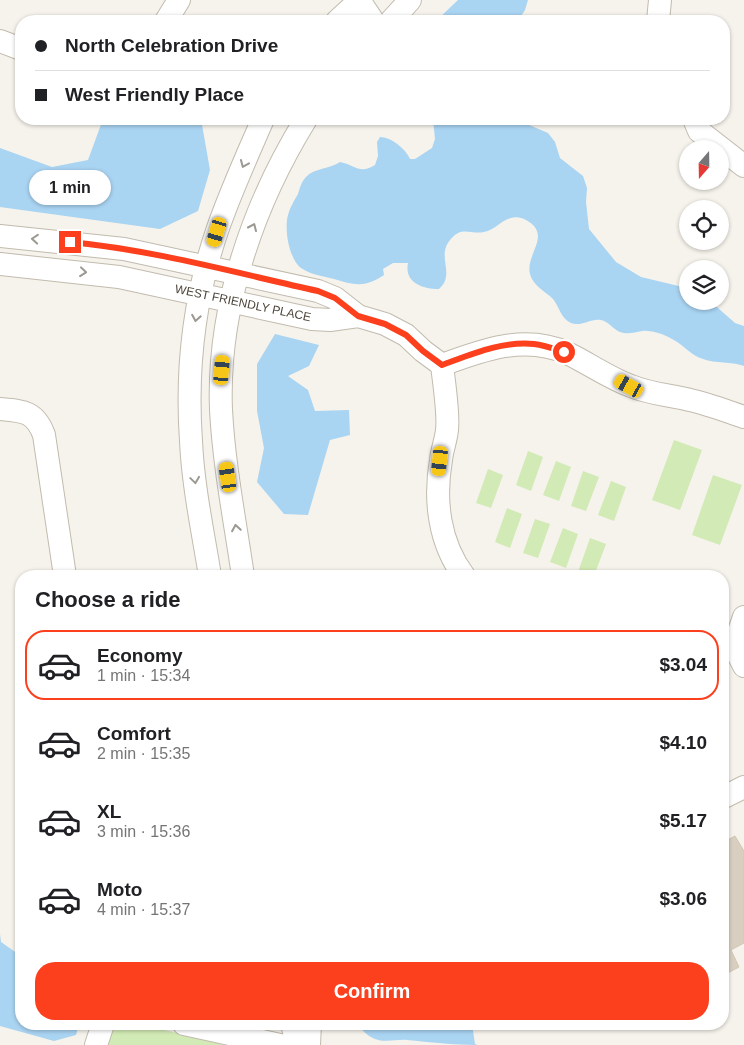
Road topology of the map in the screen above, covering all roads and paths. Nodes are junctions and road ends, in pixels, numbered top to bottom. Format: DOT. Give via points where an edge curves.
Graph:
graph roads {
  1 [pos="179,0"];
  2 [pos="359,0"];
  3 [pos="410,0"];
  4 [pos="660,0"];
  5 [pos="170,15"];
  6 [pos="343,15"];
  7 [pos="369,15"];
  8 [pos="396,15"];
  9 [pos="659,15"];
  10 [pos="0,41"];
  11 [pos="15,47"];
  12 [pos="260,125"];
  13 [pos="302,125"];
  14 [pos="696,125"];
  15 [pos="744,166"];
  16 [pos="0,236"];
  17 [pos="0,264"];
  18 [pos="206,266"];
  19 [pos="238,274"];
  20 [pos="200,294"];
  21 [pos="230,301"];
  22 [pos="358,316"];
  23 [pos="442,365"];
  24 [pos="0,409"];
  25 [pos="744,417"];
  26 [pos="64,570"];
  27 [pos="209,570"];
  28 [pos="242,570"];
  29 [pos="459,570"];
  30 [pos="744,617"];
  31 [pos="744,666"];
  32 [pos="744,787"];
  33 [pos="729,794"];
  34 [pos="101,1030"];
  35 [pos="213,1030"];
  36 [pos="294,1030"];
  37 [pos="310,1030"];
  38 [pos="251,1038"];
  39 [pos="96,1045"];
  40 [pos="280,1045"];
  41 [pos="301,1045"];
  42 [pos="309,1045"];
  1 -- 5 [label="street"];
  2 -- 6 [label="street"];
  2 -- 7 [label="street"];
  3 -- 8 [label="street"];
  4 -- 9 [label="street"];
  10 -- 11 [label="street"];
  12 -- 18 [label="street, one-way" via="231,192"];
  19 -- 13 [label="street, one-way" via="247,241 287,149"];
  14 -- 15 [label="street" via="698,131"];
  18 -- 16 [label="street, one-way" via="124,249"];
  17 -- 20 [label="street, WEST FRIENDLY PLACE, one-way" via="119,277"];
  18 -- 19 [label="street"];
  18 -- 20 [label="street"];
  19 -- 21 [label="street"];
  19 -- 22 [label="street" via="318,291 335,298"];
  20 -- 21 [label="street, WEST FRIENDLY PLACE"];
  20 -- 27 [label="street, one-way" via="192,342 189,405 191,443"];
  21 -- 22 [label="street, WEST FRIENDLY PLACE" via="312,319"];
  28 -- 21 [label="street, one-way" via="221,409"];
  22 -- 23 [label="street" via="406,335"];
  23 -- 25 [label="street" via="508,344 535,344 564,352 629,386"];
  23 -- 29 [label="street" via="448,428 440,461 437,495 442,532"];
  24 -- 26 [label="street" via="18,411 35,418 44,434"];
  30 -- 31 [label="street" via="734,646"];
  32 -- 33 [label="street"];
  34 -- 39 [label="street"];
  35 -- 38 [label="street"];
  36 -- 41 [label="street"];
  37 -- 42 [label="street"];
  38 -- 40 [label="street"];
}
